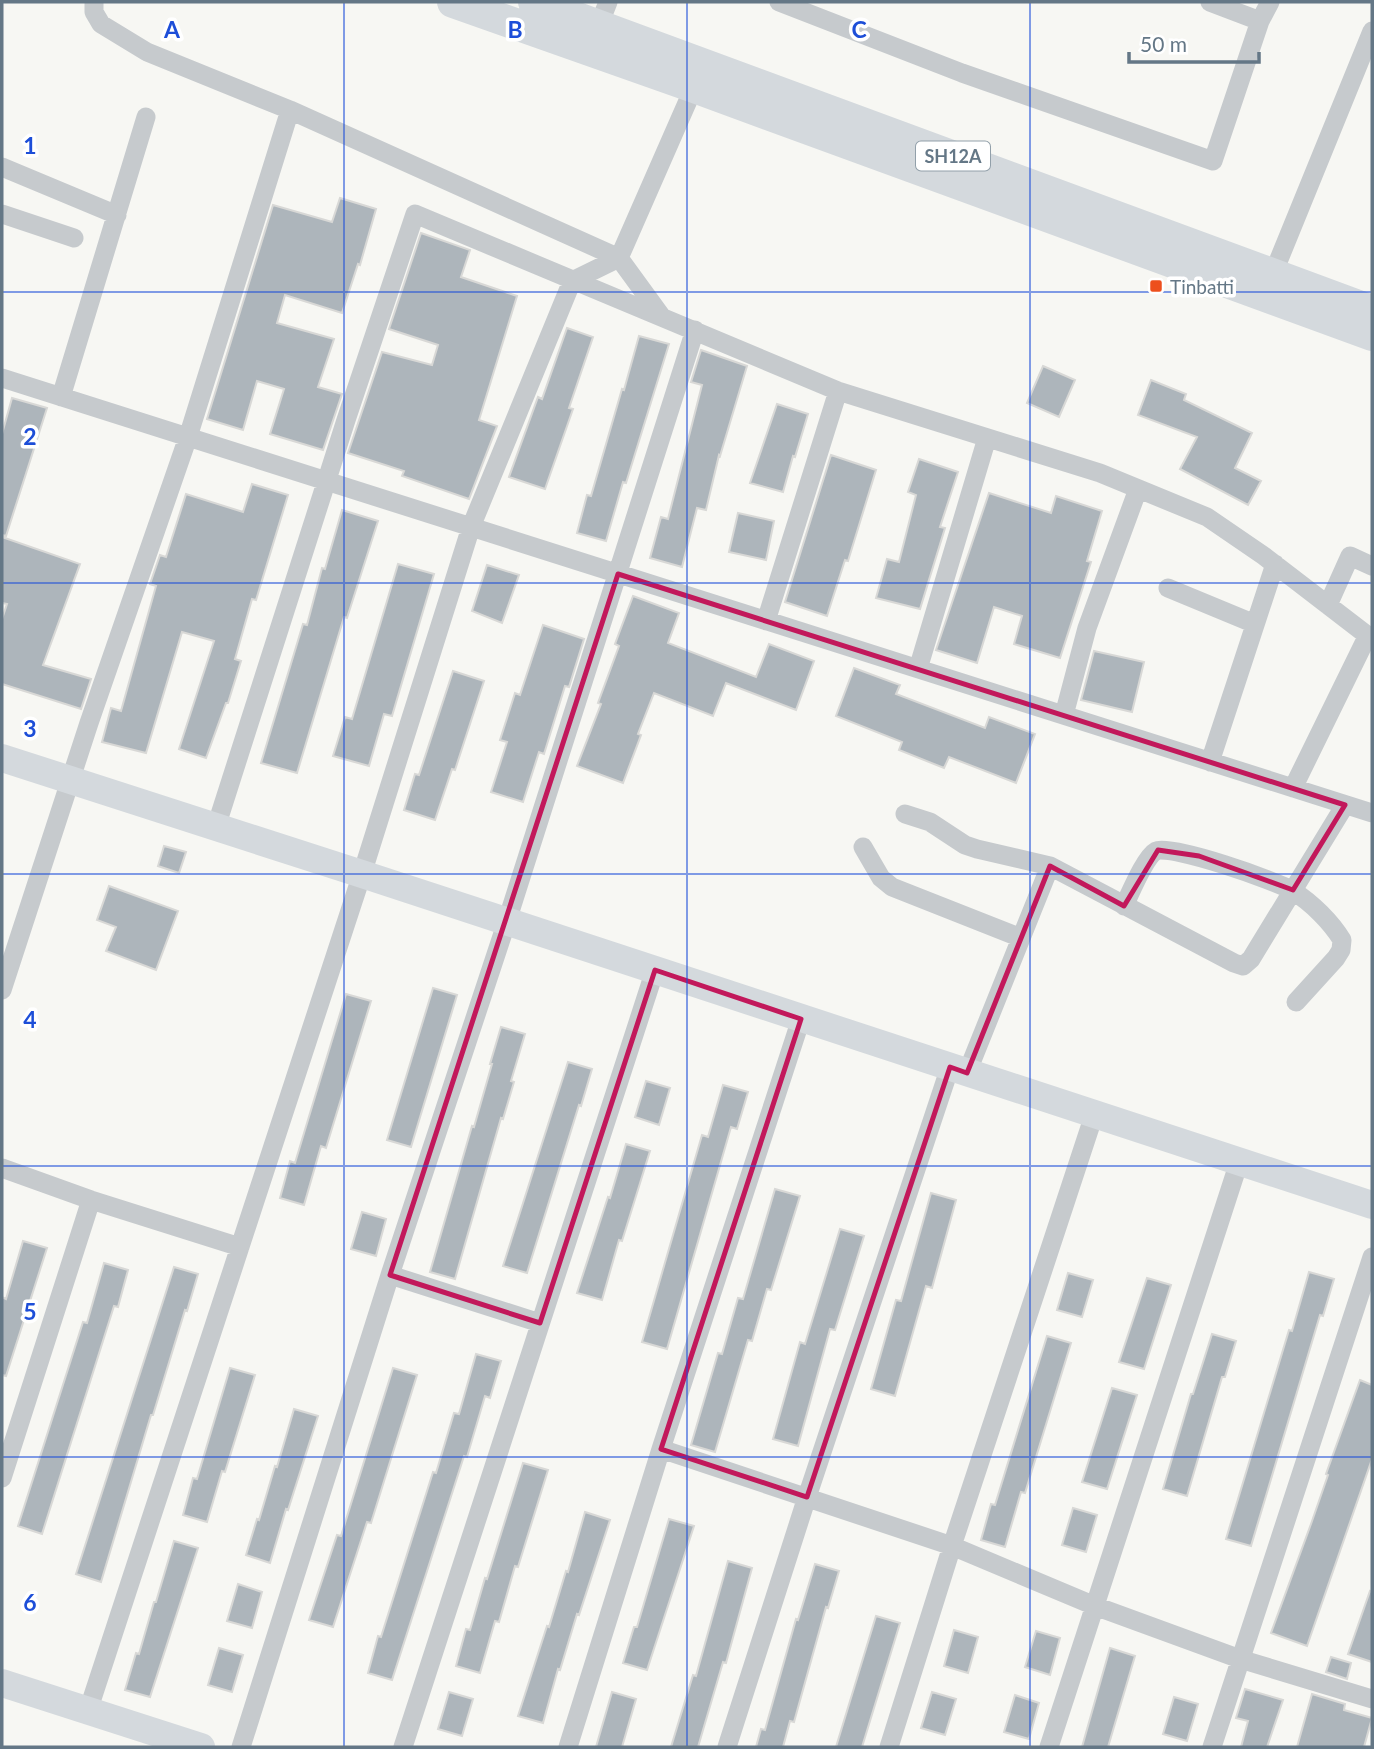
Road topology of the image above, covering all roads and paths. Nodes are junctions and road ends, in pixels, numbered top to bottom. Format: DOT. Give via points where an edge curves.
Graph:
graph roads {
  1 [pos="94,2"];
  2 [pos="453,2"];
  3 [pos="534,2"];
  4 [pos="779,2"];
  5 [pos="1210,2"];
  6 [pos="1270,2"];
  7 [pos="603,13"];
  8 [pos="1260,21"];
  9 [pos="1372,31"];
  10 [pos="694,87"];
  11 [pos="290,110"];
  12 [pos="146,117"];
  13 [pos="2,167"];
  14 [pos="2,214"];
  15 [pos="117,215"];
  16 [pos="74,238"];
  17 [pos="619,258"];
  18 [pos="1273,274"];
  19 [pos="572,281"];
  20 [pos="1372,311"];
  21 [pos="662,317"];
  22 [pos="695,330"];
  23 [pos="1372,335"];
  24 [pos="2,378"];
  25 [pos="838,391"];
  26 [pos="61,397"];
  27 [pos="188,437"];
  28 [pos="987,438"];
  29 [pos="327,481"];
  30 [pos="1138,489"];
  31 [pos="471,527"];
  32 [pos="1275,564"];
  33 [pos="1372,566"];
  34 [pos="618,574"];
  35 [pos="1168,588"];
  36 [pos="1328,605"];
  37 [pos="766,621"];
  38 [pos="1255,624"];
  39 [pos="1370,637"];
  40 [pos="918,669"];
  41 [pos="1064,715"];
  42 [pos="2,758"];
  43 [pos="1210,762"];
  44 [pos="72,781"];
  45 [pos="1293,788"];
  46 [pos="1345,805"];
  47 [pos="905,814"];
  48 [pos="1372,814"];
  49 [pos="216,827"];
  50 [pos="863,847"];
  51 [pos="1050,866"];
  52 [pos="362,874"];
  53 [pos="1293,890"];
  54 [pos="1124,906"];
  55 [pos="506,921"];
  56 [pos="1021,938"];
  57 [pos="654,970"];
  58 [pos="2,990"];
  59 [pos="1296,1002"];
  60 [pos="801,1019"];
  61 [pos="958,1070"];
  62 [pos="1094,1115"];
  63 [pos="1239,1162"];
  64 [pos="2,1168"];
  65 [pos="91,1200"];
  66 [pos="1372,1205"];
  67 [pos="240,1247"];
  68 [pos="1372,1257"];
  69 [pos="390,1275"];
  70 [pos="540,1323"];
  71 [pos="661,1449"];
  72 [pos="2,1478"];
  73 [pos="807,1497"];
  74 [pos="952,1546"];
  75 [pos="1095,1606"];
  76 [pos="1240,1659"];
  77 [pos="2,1683"];
  78 [pos="1372,1699"];
  79 [pos="88,1711"];
  80 [pos="201,1747"];
  81 [pos="241,1747"];
  82 [pos="403,1747"];
  83 [pos="568,1747"];
  84 [pos="727,1747"];
  85 [pos="889,1747"];
  86 [pos="1049,1747"];
  87 [pos="1212,1747"];
  1 -- 11 [label="street" via="101,24 147,52"];
  2 -- 10 [label="main road, SH12A"];
  3 -- 7 [label="main road, SH12A"];
  4 -- 8 [label="street" via="1213,161"];
  5 -- 8 [label="street"];
  6 -- 8 [label="street"];
  7 -- 18 [label="main road, SH12A"];
  9 -- 18 [label="street"];
  10 -- 17 [label="street"];
  10 -- 23 [label="main road, SH12A" via="977,192 1025,223 1159,277 1268,313 1328,319"];
  11 -- 17 [label="street"];
  11 -- 27 [label="street"];
  12 -- 15 [label="street"];
  13 -- 15 [label="street"];
  14 -- 16 [label="street"];
  15 -- 26 [label="street"];
  17 -- 19 [label="street"];
  17 -- 21 [label="street"];
  18 -- 20 [label="main road, SH12A"];
  19 -- 21 [label="street"];
  19 -- 29 [label="street" via="415,214"];
  19 -- 31 [label="street"];
  21 -- 22 [label="street"];
  22 -- 25 [label="street"];
  22 -- 34 [label="street"];
  24 -- 26 [label="street"];
  25 -- 28 [label="street"];
  25 -- 37 [label="street"];
  26 -- 27 [label="street"];
  27 -- 29 [label="street"];
  27 -- 44 [label="street"];
  28 -- 30 [label="street"];
  28 -- 40 [label="street"];
  29 -- 31 [label="street"];
  29 -- 49 [label="street"];
  30 -- 32 [label="street" via="1207,517"];
  30 -- 41 [label="street" via="1087,628"];
  31 -- 34 [label="street"];
  31 -- 52 [label="street"];
  32 -- 36 [label="street"];
  32 -- 38 [label="street"];
  33 -- 36 [label="street" via="1350,556"];
  34 -- 37 [label="street"];
  34 -- 55 [label="street"];
  35 -- 38 [label="street"];
  36 -- 39 [label="street"];
  37 -- 40 [label="street"];
  38 -- 43 [label="street"];
  39 -- 45 [label="street"];
  40 -- 41 [label="street"];
  41 -- 43 [label="street"];
  42 -- 44 [label="main road"];
  43 -- 45 [label="street"];
  44 -- 49 [label="main road"];
  44 -- 58 [label="street"];
  45 -- 46 [label="street"];
  46 -- 48 [label="street"];
  46 -- 53 [label="street"];
  47 -- 51 [label="street" via="930,822 965,845"];
  49 -- 52 [label="main road"];
  50 -- 56 [label="street" via="881,878 892,887"];
  51 -- 54 [label="street"];
  51 -- 56 [label="street"];
  52 -- 55 [label="main road"];
  52 -- 67 [label="street"];
  53 -- 54 [label="street" via="1199,856 1158,850"];
  53 -- 54 [label="street" via="1243,966"];
  53 -- 59 [label="street" via="1333,925 1342,940 1336,958"];
  55 -- 57 [label="main road"];
  55 -- 69 [label="street"];
  56 -- 61 [label="street"];
  57 -- 60 [label="main road"];
  57 -- 70 [label="street"];
  60 -- 61 [label="main road"];
  60 -- 71 [label="street"];
  61 -- 62 [label="main road"];
  61 -- 73 [label="street"];
  62 -- 63 [label="main road"];
  62 -- 74 [label="street"];
  63 -- 66 [label="main road"];
  63 -- 75 [label="street"];
  64 -- 65 [label="street"];
  65 -- 67 [label="street"];
  65 -- 72 [label="street"];
  67 -- 79 [label="street"];
  68 -- 76 [label="street"];
  69 -- 70 [label="street"];
  69 -- 81 [label="street"];
  70 -- 82 [label="street"];
  71 -- 73 [label="street"];
  71 -- 83 [label="street"];
  73 -- 74 [label="street"];
  73 -- 84 [label="street"];
  74 -- 75 [label="street"];
  74 -- 85 [label="street"];
  75 -- 76 [label="street"];
  75 -- 86 [label="street"];
  76 -- 78 [label="street"];
  76 -- 87 [label="street"];
  77 -- 79 [label="main road"];
  79 -- 80 [label="main road"];
}
